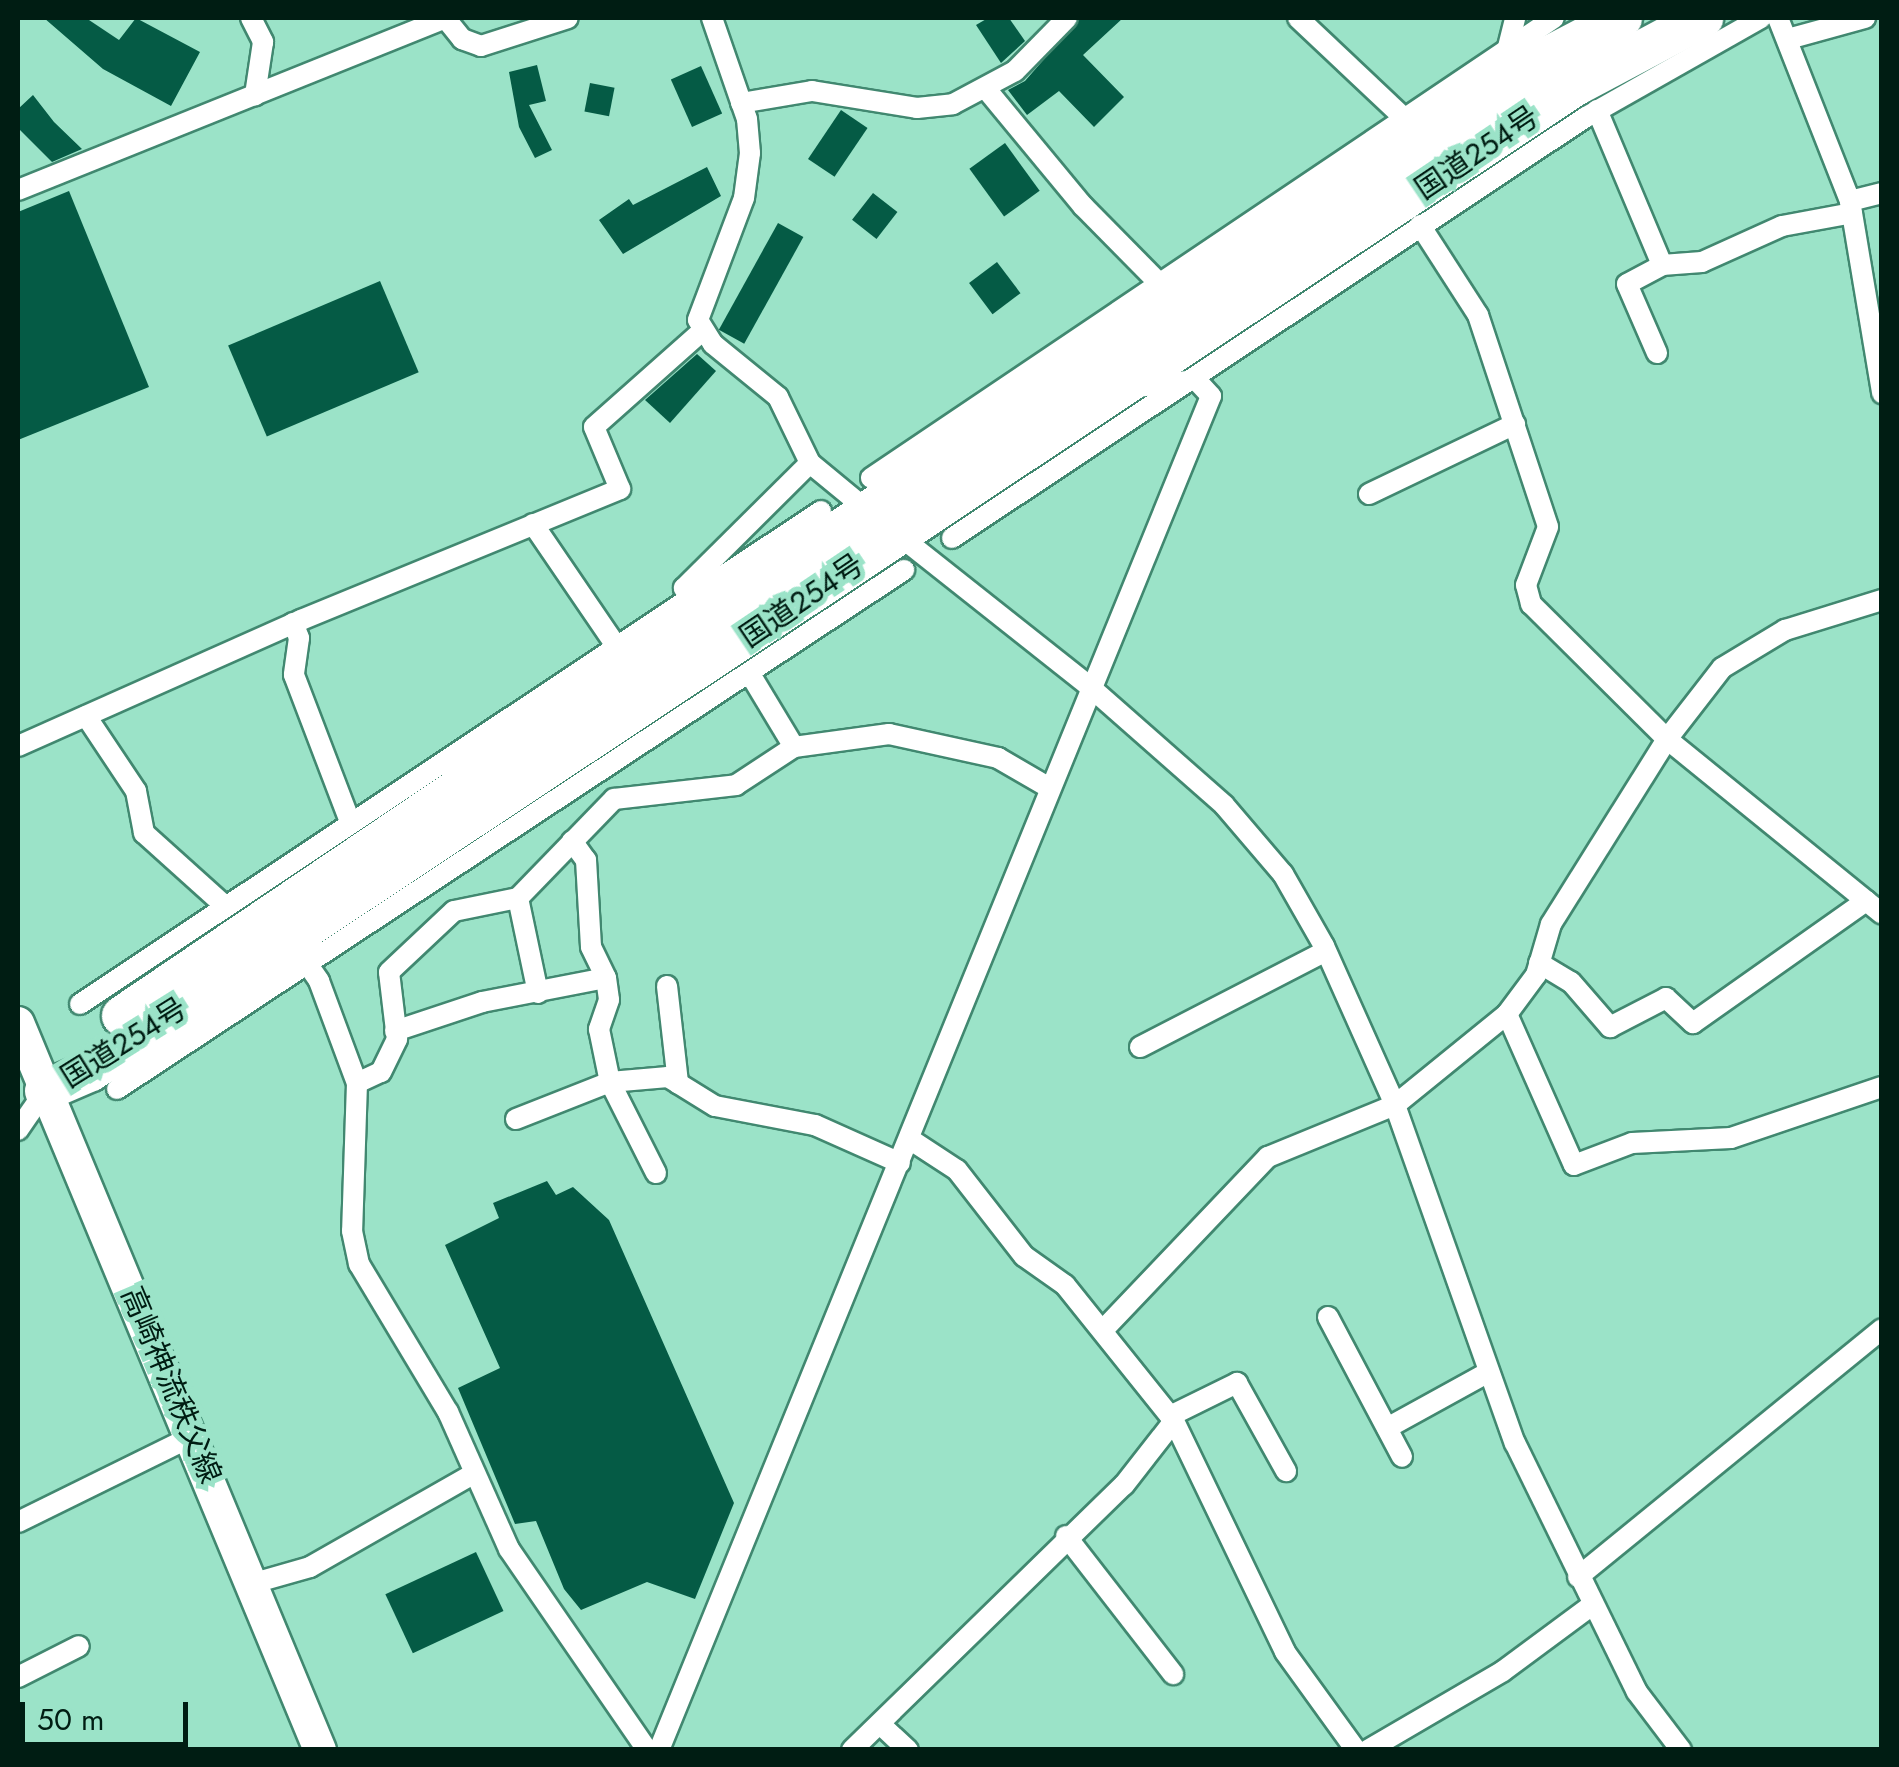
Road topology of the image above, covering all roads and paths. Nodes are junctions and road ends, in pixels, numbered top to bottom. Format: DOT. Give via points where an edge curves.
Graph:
graph roads {
  1 [pos="251,18"];
  2 [pos="446,18"];
  3 [pos="568,18"];
  4 [pos="712,18"];
  5 [pos="1067,18"];
  6 [pos="1298,18"];
  7 [pos="1554,18"];
  8 [pos="1622,18"];
  9 [pos="1703,18"];
  10 [pos="1761,18"];
  11 [pos="1778,18"];
  12 [pos="1865,18"];
  13 [pos="1525,21"];
  14 [pos="1788,39"];
  15 [pos="1621,62"];
  16 [pos="987,90"];
  17 [pos="256,95"];
  18 [pos="741,103"];
  19 [pos="1592,113"];
  20 [pos="1402,116"];
  21 [pos="18,190"];
  22 [pos="1882,193"];
  23 [pos="1851,207"];
  24 [pos="1420,225"];
  25 [pos="1662,265"];
  26 [pos="1157,281"];
  27 [pos="702,331"];
  28 [pos="1657,353"];
  29 [pos="1045,356"];
  30 [pos="1196,380"];
  31 [pos="1126,389"];
  32 [pos="1882,393"];
  33 [pos="1026,407"];
  34 [pos="1514,424"];
  35 [pos="810,463"];
  36 [pos="869,494"];
  37 [pos="1370,494"];
  38 [pos="821,511"];
  39 [pos="532,524"];
  40 [pos="952,538"];
  41 [pos="902,553"];
  42 [pos="692,598"];
  43 [pos="1882,600"];
  44 [pos="780,616"];
  45 [pos="293,623"];
  46 [pos="672,644"];
  47 [pos="613,649"];
  48 [pos="745,677"];
  49 [pos="1088,685"];
  50 [pos="86,716"];
  51 [pos="1667,739"];
  52 [pos="18,746"];
  53 [pos="794,748"];
  54 [pos="1048,786"];
  55 [pos="350,822"];
  56 [pos="572,842"];
  57 [pos="250,889"];
  58 [pos="518,898"];
  59 [pos="1874,907"];
  60 [pos="224,925"];
  61 [pos="296,949"];
  62 [pos="1326,951"];
  63 [pos="1539,963"];
  64 [pos="606,978"];
  65 [pos="667,986"];
  66 [pos="538,994"];
  67 [pos="80,1004"];
  68 [pos="1508,1014"];
  69 [pos="18,1023"];
  70 [pos="395,1030"];
  71 [pos="1140,1048"];
  72 [pos="357,1082"];
  73 [pos="610,1082"];
  74 [pos="678,1083"];
  75 [pos="1882,1087"];
  76 [pos="117,1089"];
  77 [pos="45,1092"];
  78 [pos="1395,1105"];
  79 [pos="516,1119"];
  80 [pos="18,1130"];
  81 [pos="911,1140"];
  82 [pos="900,1163"];
  83 [pos="656,1173"];
  84 [pos="1328,1317"];
  85 [pos="1104,1329"];
  86 [pos="1882,1330"];
  87 [pos="1487,1373"];
  88 [pos="1172,1419"];
  89 [pos="1386,1428"];
  90 [pos="193,1436"];
  91 [pos="1402,1457"];
  92 [pos="1286,1471"];
  93 [pos="471,1475"];
  94 [pos="18,1522"];
  95 [pos="1066,1536"];
  96 [pos="1578,1577"];
  97 [pos="254,1583"];
  98 [pos="1591,1606"];
  99 [pos="79,1646"];
  100 [pos="1173,1674"];
  101 [pos="18,1677"];
  102 [pos="880,1724"];
  103 [pos="320,1750"];
  104 [pos="646,1750"];
  105 [pos="659,1750"];
  106 [pos="852,1750"];
  107 [pos="908,1750"];
  108 [pos="1356,1750"];
  109 [pos="1368,1750"];
  110 [pos="1681,1750"];
  1 -- 17 [label="street" via="263,42"];
  2 -- 3 [label="street" via="462,39 481,46"];
  2 -- 17 [label="street"];
  4 -- 18 [label="street"];
  5 -- 16 [label="street"];
  6 -- 20 [label="street"];
  7 -- 13 [label="street"];
  8 -- 33 [label="highway, 国道254号" via="1551,56"];
  9 -- 15 [label="highway, 国道254号"];
  10 -- 19 [label="street"];
  11 -- 14 [label="street"];
  12 -- 14 [label="street"];
  13 -- 20 [label="street" via="1508,47"];
  14 -- 23 [label="street"];
  15 -- 19 [label="street"];
  15 -- 31 [label="highway, 国道254号"];
  16 -- 18 [label="street" via="953,104 917,108 812,91"];
  16 -- 26 [label="street" via="1082,206"];
  17 -- 21 [label="street"];
  18 -- 27 [label="street" via="748,178 700,308"];
  19 -- 24 [label="street"];
  19 -- 25 [label="street"];
  20 -- 26 [label="street"];
  22 -- 23 [label="street"];
  23 -- 25 [label="street" via="1782,226 1702,262"];
  23 -- 32 [label="street"];
  24 -- 30 [label="street"];
  24 -- 34 [label="street" via="1478,315"];
  25 -- 28 [label="street" via="1627,284"];
  26 -- 29 [label="street"];
  27 -- 35 [label="street" via="778,397"];
  27 -- 39 [label="street" via="594,427 620,489"];
  29 -- 33 [label="highway"];
  29 -- 36 [label="street"];
  30 -- 31 [label="street"];
  30 -- 40 [label="street"];
  30 -- 49 [label="street" via="1211,396"];
  31 -- 41 [label="highway, 国道254号"];
  33 -- 36 [label="highway, 国道254号"];
  34 -- 37 [label="street"];
  34 -- 51 [label="street" via="1548,527 1526,585 1532,604"];
  35 -- 36 [label="street"];
  35 -- 42 [label="street" via="684,588"];
  36 -- 41 [label="street"];
  36 -- 46 [label="highway, 国道254号"];
  38 -- 42 [label="street"];
  39 -- 45 [label="street"];
  39 -- 47 [label="street"];
  41 -- 44 [label="highway, 国道254号"];
  41 -- 48 [label="street"];
  41 -- 49 [label="street"];
  42 -- 47 [label="street"];
  43 -- 51 [label="street" via="1756,644 1722,668"];
  44 -- 48 [label="street"];
  44 -- 61 [label="highway, 国道254号"];
  45 -- 50 [label="street"];
  45 -- 55 [label="street" via="300,638 294,675"];
  46 -- 47 [label="street"];
  46 -- 60 [label="highway, 国道254号"];
  47 -- 55 [label="street"];
  48 -- 53 [label="street"];
  48 -- 61 [label="street"];
  49 -- 54 [label="street"];
  49 -- 62 [label="street" via="1256,836"];
  50 -- 52 [label="street"];
  50 -- 60 [label="street" via="136,790 144,833"];
  51 -- 59 [label="street"];
  51 -- 63 [label="street" via="1551,924"];
  53 -- 54 [label="street" via="889,734 998,758"];
  53 -- 56 [label="street" via="736,785 614,799"];
  54 -- 81 [label="street"];
  55 -- 57 [label="street"];
  56 -- 58 [label="street"];
  56 -- 64 [label="street" via="586,860 591,947"];
  57 -- 60 [label="street"];
  57 -- 60 [label="street"];
  58 -- 66 [label="street"];
  58 -- 70 [label="street" via="454,911 389,972"];
  59 -- 63 [label="street" via="1694,1023 1666,998 1610,1026 1572,982"];
  60 -- 67 [label="street"];
  60 -- 77 [label="highway, 国道254号" via="78,1049"];
  61 -- 72 [label="street"];
  61 -- 76 [label="street"];
  61 -- 77 [label="highway, 国道254号"];
  62 -- 71 [label="street"];
  62 -- 78 [label="street"];
  63 -- 68 [label="street"];
  64 -- 66 [label="street"];
  64 -- 73 [label="street" via="609,1000 598,1029"];
  65 -- 74 [label="street"];
  66 -- 70 [label="street" via="482,1002"];
  68 -- 75 [label="street" via="1574,1164 1632,1143 1731,1138"];
  68 -- 78 [label="street"];
  69 -- 77 [label="main road, 高崎神流秩父線"];
  70 -- 72 [label="street" via="398,1039 381,1072"];
  72 -- 93 [label="street" via="352,1231 358,1264 417,1354"];
  73 -- 74 [label="street" via="668,1077"];
  73 -- 79 [label="street"];
  73 -- 83 [label="street"];
  74 -- 82 [label="street" via="715,1106 815,1125"];
  77 -- 80 [label="street"];
  77 -- 90 [label="main road, 高崎神流秩父線"];
  78 -- 85 [label="street" via="1268,1157"];
  78 -- 87 [label="street"];
  81 -- 82 [label="street"];
  81 -- 85 [label="street" via="957,1170 1024,1256 1065,1285"];
  82 -- 105 [label="street"];
  84 -- 89 [label="street"];
  85 -- 88 [label="street"];
  86 -- 96 [label="street"];
  87 -- 89 [label="street"];
  87 -- 96 [label="street"];
  88 -- 92 [label="street" via="1237,1384"];
  88 -- 95 [label="street" via="1152,1456"];
  88 -- 108 [label="street" via="1285,1652"];
  89 -- 91 [label="street"];
  90 -- 94 [label="street"];
  90 -- 97 [label="main road, 高崎神流秩父線"];
  93 -- 97 [label="street" via="310,1567"];
  93 -- 104 [label="street" via="509,1549"];
  95 -- 100 [label="street"];
  95 -- 102 [label="street"];
  96 -- 98 [label="street"];
  97 -- 103 [label="main road, 高崎神流秩父線"];
  98 -- 109 [label="street" via="1503,1671"];
  98 -- 110 [label="street" via="1637,1692"];
  99 -- 101 [label="street"];
  102 -- 106 [label="street"];
  102 -- 107 [label="street"];
}
